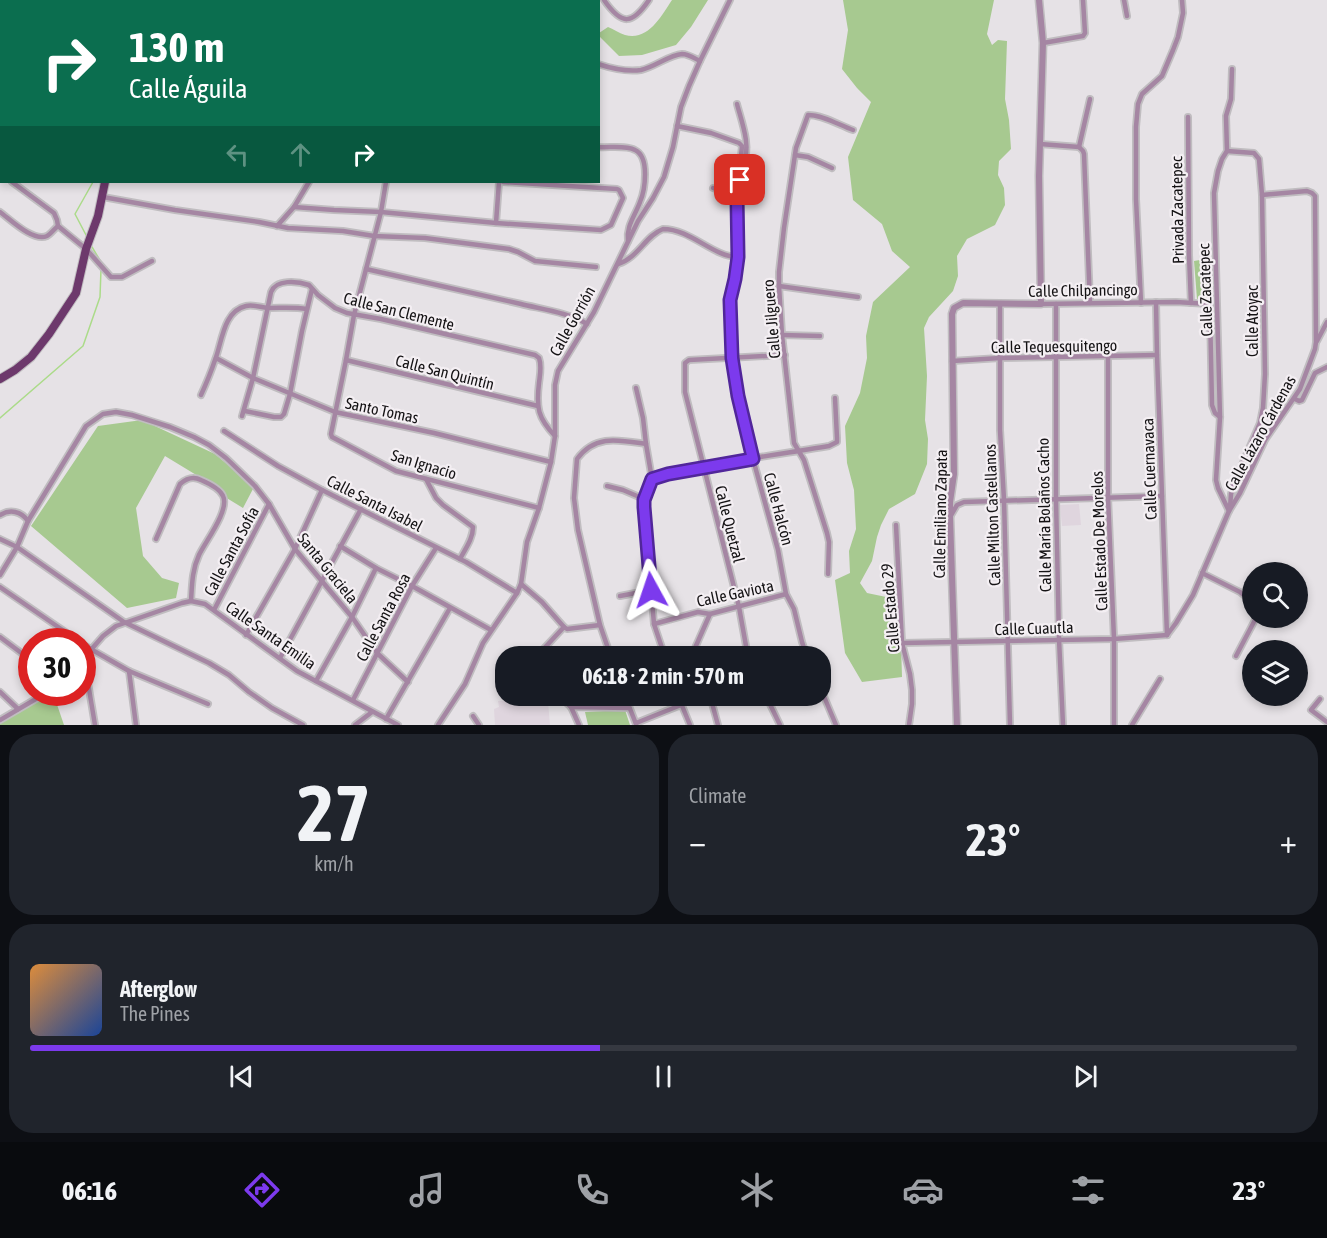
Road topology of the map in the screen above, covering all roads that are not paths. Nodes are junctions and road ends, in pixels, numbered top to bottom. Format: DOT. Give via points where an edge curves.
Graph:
graph roads {
  1 [pos="604,0"];
  2 [pos="649,0"];
  3 [pos="730,0"];
  4 [pos="1039,0"];
  5 [pos="1083,0"];
  6 [pos="1124,0"];
  7 [pos="1182,0"];
  8 [pos="1127,16"];
  9 [pos="1042,43"];
  10 [pos="700,61"];
  11 [pos="600,65"];
  12 [pos="1232,69"];
  13 [pos="1090,99"];
  14 [pos="737,104"];
  15 [pos="1188,117"];
  16 [pos="677,126"];
  17 [pos="853,130"];
  18 [pos="1040,144"];
  19 [pos="600,147"];
  20 [pos="1079,147"];
  21 [pos="1227,151"];
  22 [pos="795,154"];
  23 [pos="741,164"];
  24 [pos="832,168"];
  25 [pos="13,183"];
  26 [pos="105,183"];
  27 [pos="308,183"];
  28 [pos="386,183"];
  29 [pos="501,183"];
  30 [pos="518,183"];
  31 [pos="712,188"];
  32 [pos="1262,195"];
  33 [pos="103,197"];
  34 [pos="738,197"];
  35 [pos="294,207"];
  36 [pos="0,212"];
  37 [pos="381,212"];
  38 [pos="496,223"];
  39 [pos="58,226"];
  40 [pos="277,226"];
  41 [pos="374,236"];
  42 [pos="628,241"];
  43 [pos="86,249"];
  44 [pos="738,257"];
  45 [pos="152,261"];
  46 [pos="618,264"];
  47 [pos="596,267"];
  48 [pos="366,269"];
  49 [pos="779,286"];
  50 [pos="312,289"];
  51 [pos="858,297"];
  52 [pos="1156,302"];
  53 [pos="1090,303"];
  54 [pos="1141,303"];
  55 [pos="1191,303"];
  56 [pos="1000,304"];
  57 [pos="1041,304"];
  58 [pos="1056,304"];
  59 [pos="958,305"];
  60 [pos="267,308"];
  61 [pos="307,309"];
  62 [pos="354,315"];
  63 [pos="1327,322"];
  64 [pos="587,324"];
  65 [pos="782,335"];
  66 [pos="820,336"];
  67 [pos="1317,342"];
  68 [pos="785,355"];
  69 [pos="1157,355"];
  70 [pos="1108,357"];
  71 [pos="216,358"];
  72 [pos="732,358"];
  73 [pos="1000,358"];
  74 [pos="1056,358"];
  75 [pos="346,360"];
  76 [pos="952,361"];
  77 [pos="1327,367"];
  78 [pos="253,378"];
  79 [pos="0,379"];
  80 [pos="636,388"];
  81 [pos="290,394"];
  82 [pos="201,395"];
  83 [pos="835,398"];
  84 [pos="1294,399"];
  85 [pos="538,406"];
  86 [pos="335,412"];
  87 [pos="1220,417"];
  88 [pos="224,431"];
  89 [pos="555,436"];
  90 [pos="645,444"];
  91 [pos="798,451"];
  92 [pos="753,459"];
  93 [pos="551,462"];
  94 [pos="704,468"];
  95 [pos="426,479"];
  96 [pos="652,479"];
  97 [pos="607,486"];
  98 [pos="321,490"];
  99 [pos="1162,496"];
  100 [pos="1108,497"];
  101 [pos="1056,499"];
  102 [pos="644,500"];
  103 [pos="1004,500"];
  104 [pos="269,504"];
  105 [pos="539,508"];
  106 [pos="361,509"];
  107 [pos="1229,511"];
  108 [pos="0,515"];
  109 [pos="950,517"];
  110 [pos="28,521"];
  111 [pos="896,525"];
  112 [pos="0,539"];
  113 [pos="156,539"];
  114 [pos="340,546"];
  115 [pos="17,547"];
  116 [pos="436,548"];
  117 [pos="295,549"];
  118 [pos="460,559"];
  119 [pos="376,568"];
  120 [pos="1202,573"];
  121 [pos="828,574"];
  122 [pos="0,575"];
  123 [pos="323,581"];
  124 [pos="521,584"];
  125 [pos="412,586"];
  126 [pos="0,587"];
  127 [pos="651,590"];
  128 [pos="518,593"];
  129 [pos="786,594"];
  130 [pos="1242,594"];
  131 [pos="620,596"];
  132 [pos="191,601"];
  133 [pos="739,607"];
  134 [pos="450,608"];
  135 [pos="214,610"];
  136 [pos="710,614"];
  137 [pos="352,617"];
  138 [pos="124,622"];
  139 [pos="654,624"];
  140 [pos="600,625"];
  141 [pos="564,627"];
  142 [pos="59,628"];
  143 [pos="1251,628"];
  144 [pos="491,630"];
  145 [pos="246,635"];
  146 [pos="1167,635"];
  147 [pos="0,637"];
  148 [pos="1059,639"];
  149 [pos="1114,639"];
  150 [pos="1008,641"];
  151 [pos="954,642"];
  152 [pos="902,643"];
  153 [pos="96,645"];
  154 [pos="546,646"];
  155 [pos="607,646"];
  156 [pos="661,646"];
  157 [pos="697,646"];
  158 [pos="746,646"];
  159 [pos="803,646"];
  160 [pos="18,650"];
  161 [pos="96,652"];
  162 [pos="377,652"];
  163 [pos="1236,656"];
  164 [pos="280,658"];
  165 [pos="129,671"];
  166 [pos="1160,679"];
  167 [pos="316,681"];
  168 [pos="408,682"];
  169 [pos="0,692"];
  170 [pos="1320,699"];
  171 [pos="353,700"];
  172 [pos="208,704"];
  173 [pos="23,706"];
  174 [pos="91,706"];
  175 [pos="679,706"];
  176 [pos="681,706"];
  177 [pos="713,706"];
  178 [pos="771,706"];
  179 [pos="828,706"];
  180 [pos="571,707"];
  181 [pos="629,708"];
  182 [pos="18,709"];
  183 [pos="372,712"];
  184 [pos="473,716"];
  185 [pos="386,719"];
  186 [pos="0,720"];
  187 [pos="1327,722"];
  188 [pos="636,724"];
  189 [pos="95,725"];
  190 [pos="136,725"];
  191 [pos="303,725"];
  192 [pos="355,725"];
  193 [pos="398,725"];
  194 [pos="438,725"];
  195 [pos="479,725"];
  196 [pos="579,725"];
  197 [pos="690,725"];
  198 [pos="718,725"];
  199 [pos="780,725"];
  200 [pos="837,725"];
  201 [pos="909,725"];
  202 [pos="957,725"];
  203 [pos="1010,725"];
  204 [pos="1063,725"];
  205 [pos="1114,725"];
  206 [pos="1132,725"];
  1 -- 2 [label="street" via="613,12 629,19 641,12"];
  3 -- 10 [label="street, Calle Gorrión"];
  4 -- 9 [label="street"];
  5 -- 9 [label="street" via="1083,36"];
  6 -- 8 [label="street"];
  7 -- 54 [label="street" via="1178,37 1162,76 1142,94 1138,104 1136,198"];
  9 -- 18 [label="street"];
  10 -- 11 [label="street" via="682,54 629,71"];
  10 -- 16 [label="street, Calle Gorrión"];
  12 -- 21 [label="street, Calle Zacatepec" via="1226,116"];
  13 -- 20 [label="street"];
  14 -- 23 [label="street" via="747,145"];
  15 -- 55 [label="street, Privada Zacatepec"];
  16 -- 23 [label="street, Calle Halcón" via="739,143"];
  16 -- 42 [label="street, Calle Gorrión" via="664,177"];
  17 -- 22 [label="street, Calle Jilguero" via="808,115"];
  18 -- 20 [label="street"];
  18 -- 57 [label="street"];
  19 -- 42 [label="street" via="633,149 642,158 644,191 629,227"];
  20 -- 53 [label="street" via="1084,154"];
  21 -- 32 [label="street, Calle Atoyac" via="1257,156"];
  21 -- 87 [label="street, Calle Zacatepec" via="1214,193"];
  22 -- 24 [label="street"];
  22 -- 49 [label="street, Calle Jilguero"];
  23 -- 34 [label="street, Calle Halcón"];
  25 -- 39 [label="street" via="54,213"];
  26 -- 33 [label="main road"];
  27 -- 35 [label="street"];
  28 -- 37 [label="street"];
  29 -- 38 [label="street"];
  30 -- 38 [label="street" via="617,189 623,198 611,225 600,230"];
  31 -- 34 [label="street"];
  32 -- 67 [label="street, Calle Lázaro Cárdenas" via="1307,191 1315,196"];
  32 -- 107 [label="street, Calle Atoyac" via="1263,408 1235,481"];
  33 -- 40 [label="street"];
  33 -- 43 [label="main road"];
  34 -- 44 [label="street, Calle Halcón"];
  35 -- 37 [label="street"];
  35 -- 40 [label="street"];
  36 -- 39 [label="street" via="36,237 46,236"];
  37 -- 38 [label="street"];
  37 -- 41 [label="street"];
  39 -- 43 [label="street"];
  40 -- 41 [label="street"];
  41 -- 47 [label="street" via="497,248 518,252 535,261"];
  41 -- 48 [label="street"];
  42 -- 46 [label="street, Calle Gorrión"];
  43 -- 45 [label="street" via="111,276 122,277"];
  43 -- 79 [label="main road" via="76,293 66,309 31,357"];
  44 -- 46 [label="street" via="725,255 680,232 663,229"];
  44 -- 72 [label="street, Calle Halcón" via="730,300"];
  46 -- 64 [label="street, Calle Gorrión"];
  48 -- 62 [label="street"];
  48 -- 64 [label="street" via="549,311"];
  49 -- 51 [label="street"];
  49 -- 65 [label="street, Calle Jilguero"];
  50 -- 60 [label="street, Calle San Clemente" via="305,283 276,284"];
  50 -- 61 [label="street"];
  50 -- 62 [label="street, Calle San Clemente" via="334,308"];
  52 -- 54 [label="street, Calle Chilpancingo"];
  52 -- 55 [label="street, Calle Chilpancingo"];
  52 -- 69 [label="street, Calle Cuernavaca"];
  53 -- 54 [label="street, Calle Chilpancingo"];
  53 -- 58 [label="street, Calle Chilpancingo"];
  55 -- 87 [label="street, Calle Chilpancingo" via="1209,304 1212,405"];
  56 -- 57 [label="street, Calle Chilpancingo"];
  56 -- 59 [label="street, Calle Chilpancingo"];
  56 -- 73 [label="street, Calle Milton Castellanos"];
  57 -- 58 [label="street, Calle Chilpancingo"];
  58 -- 74 [label="street, Calle María Bolaños Cacho"];
  59 -- 76 [label="street, Calle Emiliano Zapata" via="952,314"];
  60 -- 61 [label="street"];
  60 -- 71 [label="street" via="246,306 234,313 224,327"];
  60 -- 78 [label="street, Calle San Clemente"];
  61 -- 81 [label="street"];
  62 -- 75 [label="street"];
  62 -- 85 [label="street, Calle San Clemente" via="535,355 541,367"];
  63 -- 67 [label="street"];
  64 -- 89 [label="street, Calle Gorrión" via="558,371"];
  65 -- 66 [label="street"];
  65 -- 68 [label="street, Calle Jilguero"];
  67 -- 84 [label="street, Calle Lázaro Cárdenas"];
  68 -- 72 [label="street"];
  68 -- 91 [label="street, Calle Jilguero"];
  69 -- 70 [label="street, Calle Tequesquitengo"];
  69 -- 99 [label="street, Calle Cuernavaca"];
  70 -- 74 [label="street, Calle Tequesquitengo"];
  70 -- 100 [label="street, Calle Estado De Morelos"];
  71 -- 78 [label="street, Santo Tomas"];
  71 -- 82 [label="street"];
  72 -- 92 [label="street, Calle Halcón"];
  72 -- 94 [label="street, Calle Quetzal" via="685,363 686,392"];
  73 -- 74 [label="street, Calle Tequesquitengo"];
  73 -- 76 [label="street, Calle Tequesquitengo"];
  73 -- 103 [label="street, Calle Milton Castellanos"];
  74 -- 101 [label="street, Calle María Bolaños Cacho"];
  75 -- 85 [label="street, Calle San Quintín"];
  75 -- 86 [label="street"];
  76 -- 109 [label="street, Calle Emiliano Zapata" via="954,474"];
  77 -- 84 [label="street" via="1315,373 1302,400"];
  78 -- 81 [label="street, Santo Tomas"];
  78 -- 81 [label="street, Calle San Clemente" via="243,413 282,417"];
  80 -- 90 [label="street"];
  81 -- 86 [label="street, Santo Tomas"];
  83 -- 91 [label="street" via="837,442"];
  84 -- 107 [label="street, Calle Lázaro Cárdenas" via="1265,440"];
  85 -- 89 [label="street" via="544,424"];
  86 -- 93 [label="street, Santo Tomas"];
  86 -- 95 [label="street, San Ignacio" via="331,434 334,439 396,471"];
  87 -- 107 [label="street, Calle Zacatepec" via="1216,480"];
  88 -- 98 [label="street, Calle Santa Isabel"];
  89 -- 93 [label="street, Calle Gorrión"];
  90 -- 96 [label="street"];
  90 -- 140 [label="street" via="607,440 588,448 577,459 574,507"];
  91 -- 92 [label="street"];
  91 -- 121 [label="street, Calle Jilguero" via="827,533"];
  92 -- 94 [label="street"];
  92 -- 129 [label="street, Calle Halcón"];
  93 -- 105 [label="street, Calle Gorrión"];
  94 -- 96 [label="street"];
  94 -- 133 [label="street, Calle Quetzal"];
  95 -- 105 [label="street, San Ignacio"];
  95 -- 118 [label="street" via="436,498 473,527"];
  96 -- 102 [label="street"];
  97 -- 102 [label="street"];
  98 -- 106 [label="street, Calle Santa Isabel"];
  98 -- 117 [label="street"];
  99 -- 100 [label="street"];
  99 -- 146 [label="street, Calle Cuernavaca"];
  100 -- 101 [label="street"];
  100 -- 149 [label="street, Calle Estado De Morelos"];
  101 -- 103 [label="street"];
  101 -- 148 [label="street, Calle María Bolaños Cacho"];
  102 -- 127 [label="street"];
  103 -- 109 [label="street" via="960,503"];
  103 -- 150 [label="street, Calle Milton Castellanos"];
  104 -- 110 [label="street, Santa Graciela" via="255,486 208,445 170,427 116,412 103,414 86,426"];
  104 -- 117 [label="street, Santa Graciela"];
  104 -- 135 [label="street, Calle Santa Sofía"];
  105 -- 124 [label="street, Calle Gorrión" via="527,542"];
  106 -- 114 [label="street"];
  106 -- 116 [label="street, Calle Santa Isabel"];
  107 -- 120 [label="street, Calle Lázaro Cárdenas"];
  108 -- 110 [label="street" via="14,511"];
  109 -- 151 [label="street, Calle Emiliano Zapata"];
  110 -- 115 [label="street"];
  111 -- 152 [label="street, Calle Estado 29"];
  112 -- 115 [label="street"];
  113 -- 132 [label="street" via="185,480 195,477 223,495 220,518 194,570"];
  114 -- 119 [label="street"];
  114 -- 123 [label="street"];
  115 -- 122 [label="street"];
  115 -- 138 [label="street"];
  116 -- 118 [label="street, Calle Santa Isabel"];
  116 -- 125 [label="street, Calle Santa Rosa"];
  117 -- 123 [label="street, Santa Graciela"];
  117 -- 145 [label="street"];
  118 -- 128 [label="street, Calle Santa Isabel"];
  119 -- 125 [label="street"];
  119 -- 137 [label="street"];
  120 -- 130 [label="street"];
  120 -- 146 [label="street, Calle Lázaro Cárdenas"];
  123 -- 137 [label="street, Santa Graciela"];
  123 -- 164 [label="street"];
  124 -- 128 [label="street, Calle Gorrión"];
  124 -- 141 [label="street"];
  125 -- 134 [label="street"];
  125 -- 162 [label="street, Calle Santa Rosa"];
  126 -- 142 [label="street"];
  127 -- 131 [label="street"];
  127 -- 139 [label="street"];
  128 -- 144 [label="street, Calle Gorrión"];
  129 -- 133 [label="street, Calle Gaviota"];
  129 -- 159 [label="street, Calle Halcón"];
  132 -- 135 [label="street, Calle Santa Emilia"];
  132 -- 138 [label="street"];
  133 -- 136 [label="street, Calle Gaviota"];
  133 -- 158 [label="street, Calle Quetzal"];
  134 -- 144 [label="street"];
  134 -- 168 [label="street"];
  135 -- 145 [label="street, Calle Santa Emilia"];
  136 -- 139 [label="street, Calle Gaviota" via="698,612"];
  136 -- 157 [label="street"];
  137 -- 162 [label="street, Santa Graciela"];
  137 -- 167 [label="street"];
  138 -- 153 [label="street"];
  138 -- 191 [label="street" via="209,663"];
  139 -- 156 [label="street"];
  140 -- 141 [label="street"];
  140 -- 155 [label="street"];
  141 -- 154 [label="street"];
  143 -- 163 [label="street"];
  144 -- 194 [label="street, Calle Gorrión" via="471,674"];
  145 -- 164 [label="street, Calle Santa Emilia"];
  146 -- 149 [label="street, Calle Cuautla"];
  147 -- 160 [label="street"];
  148 -- 149 [label="street, Calle Cuautla"];
  148 -- 150 [label="street, Calle Cuautla"];
  148 -- 204 [label="street, Calle María Bolaños Cacho"];
  149 -- 205 [label="street, Calle Estado De Morelos"];
  150 -- 151 [label="street, Calle Cuautla"];
  150 -- 203 [label="street, Calle Milton Castellanos"];
  151 -- 152 [label="street, Calle Cuautla"];
  151 -- 202 [label="street, Calle Emiliano Zapata"];
  152 -- 201 [label="street, Calle Estado 29" via="910,674"];
  161 -- 165 [label="street"];
  162 -- 168 [label="street, Santa Graciela"];
  162 -- 171 [label="street, Calle Santa Rosa"];
  164 -- 167 [label="street, Calle Santa Emilia"];
  165 -- 172 [label="street"];
  165 -- 190 [label="street"];
  166 -- 206 [label="street"];
  167 -- 171 [label="street, Calle Santa Emilia"];
  168 -- 185 [label="street"];
  169 -- 182 [label="street"];
  170 -- 187 [label="street" via="1311,710"];
  171 -- 183 [label="street, Calle Santa Emilia"];
  173 -- 182 [label="street"];
  174 -- 189 [label="street"];
  175 -- 188 [label="street"];
  176 -- 197 [label="street"];
  177 -- 198 [label="street"];
  178 -- 199 [label="street"];
  179 -- 200 [label="street"];
  180 -- 181 [label="street"];
  180 -- 196 [label="street"];
  181 -- 188 [label="street"];
  182 -- 186 [label="street"];
  183 -- 185 [label="street, Calle Santa Emilia"];
  183 -- 192 [label="street"];
  184 -- 195 [label="street"];
  185 -- 193 [label="street, Calle Santa Emilia"];
}
